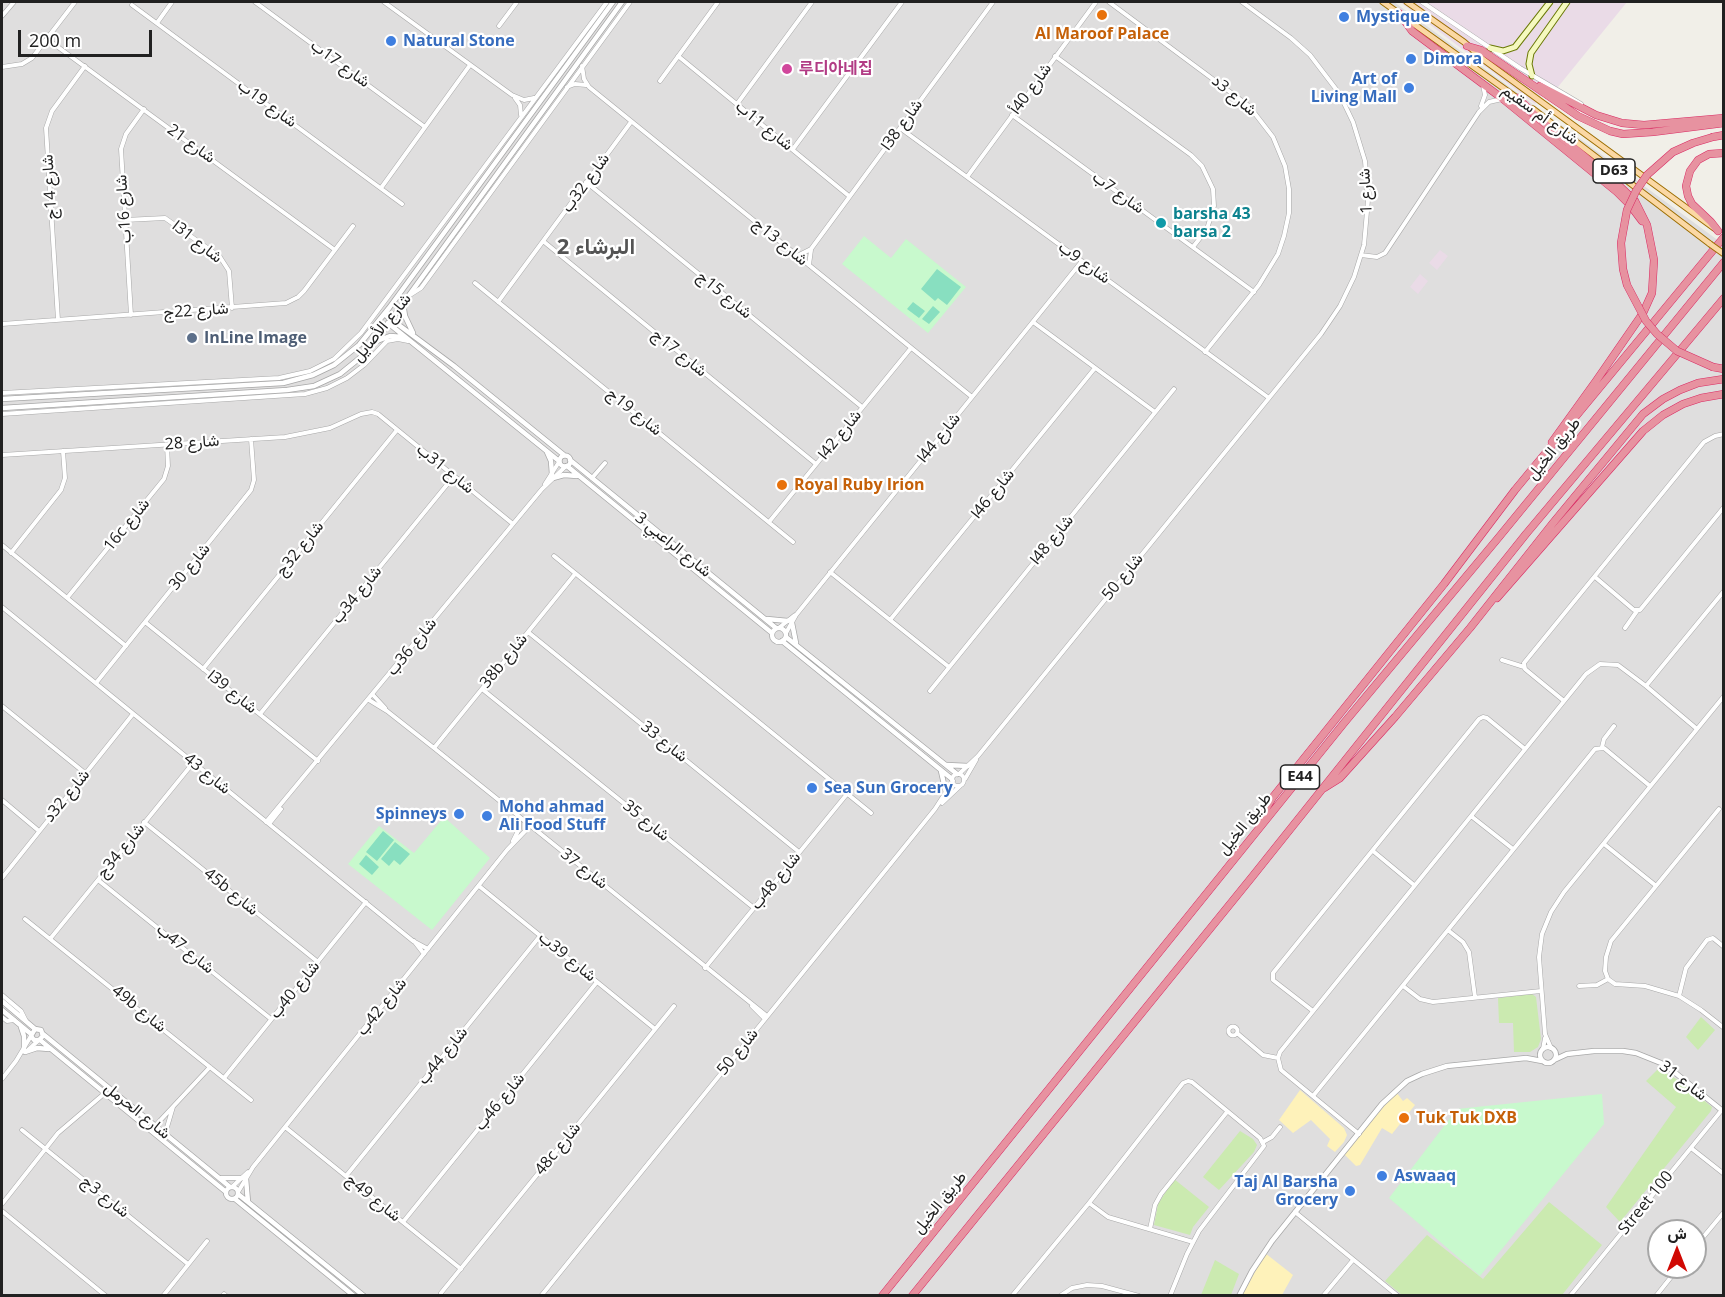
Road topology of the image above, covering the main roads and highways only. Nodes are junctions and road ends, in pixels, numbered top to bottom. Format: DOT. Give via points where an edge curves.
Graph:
graph roads {
  1 [pos="1383,2"];
  2 [pos="1407,2"];
  3 [pos="1550,2"];
  4 [pos="1567,2"];
  5 [pos="1399,13"];
  6 [pos="1466,44"];
  7 [pos="1490,48"];
  8 [pos="1532,76"];
  9 [pos="1518,98"];
  10 [pos="1724,118"];
  11 [pos="1724,123"];
  12 [pos="1724,135"];
  13 [pos="1724,153"];
  14 [pos="1722,235"];
  15 [pos="1650,237"];
  16 [pos="1724,254"];
  17 [pos="1724,262"];
  18 [pos="1724,298"];
  19 [pos="1724,369"];
  20 [pos="1724,379"];
  21 [pos="1724,394"];
  22 [pos="1549,451"];
  23 [pos="1488,604"];
  24 [pos="1322,788"];
  25 [pos="1258,828"];
  26 [pos="882,1296"];
  27 [pos="912,1296"];
  1 -- 5 [label="main road, شارع أم سقيم / D63"];
  2 -- 6 [label="main road, شارع أم سقيم / D63"];
  3 -- 7 [label="main road" via="1515,47 1503,51"];
  4 -- 8 [label="main road" via="1531,53"];
  5 -- 9 [label="main road, شارع أم سقيم / D63"];
  5 -- 15 [label="highway" via="1412,31 1622,196"];
  6 -- 10 [label="highway" via="1481,47 1543,88 1596,115 1622,123"];
  6 -- 11 [label="highway" via="1481,50 1572,112 1616,133"];
  6 -- 14 [label="main road, شارع أم سقيم / D63"];
  9 -- 15 [label="highway" via="1630,196 1642,213"];
  9 -- 16 [label="main road, شارع أم سقيم / D63, bridge"];
  12 -- 19 [label="highway, bridge" via="1673,152 1647,175 1627,210 1621,243 1627,285 1646,321 1677,351"];
  13 -- 14 [label="highway" via="1712,153 1698,160 1686,186 1692,204"];
  14 -- 22 [label="highway"];
  15 -- 22 [label="highway" via="1654,277 1646,308 1555,436"];
  17 -- 25 [label="highway, طريق الخيل / E44"];
  18 -- 24 [label="highway, طريق الخيل / E44" via="1526,534"];
  20 -- 23 [label="highway" via="1686,387 1643,414"];
  21 -- 23 [label="highway" via="1683,404 1643,431 1512,584"];
  22 -- 25 [label="highway" via="1273,797"];
  23 -- 24 [label="highway" via="1345,774"];
  24 -- 27 [label="highway, طريق الخيل / E44"];
  25 -- 26 [label="highway, طريق الخيل / E44"];
}
